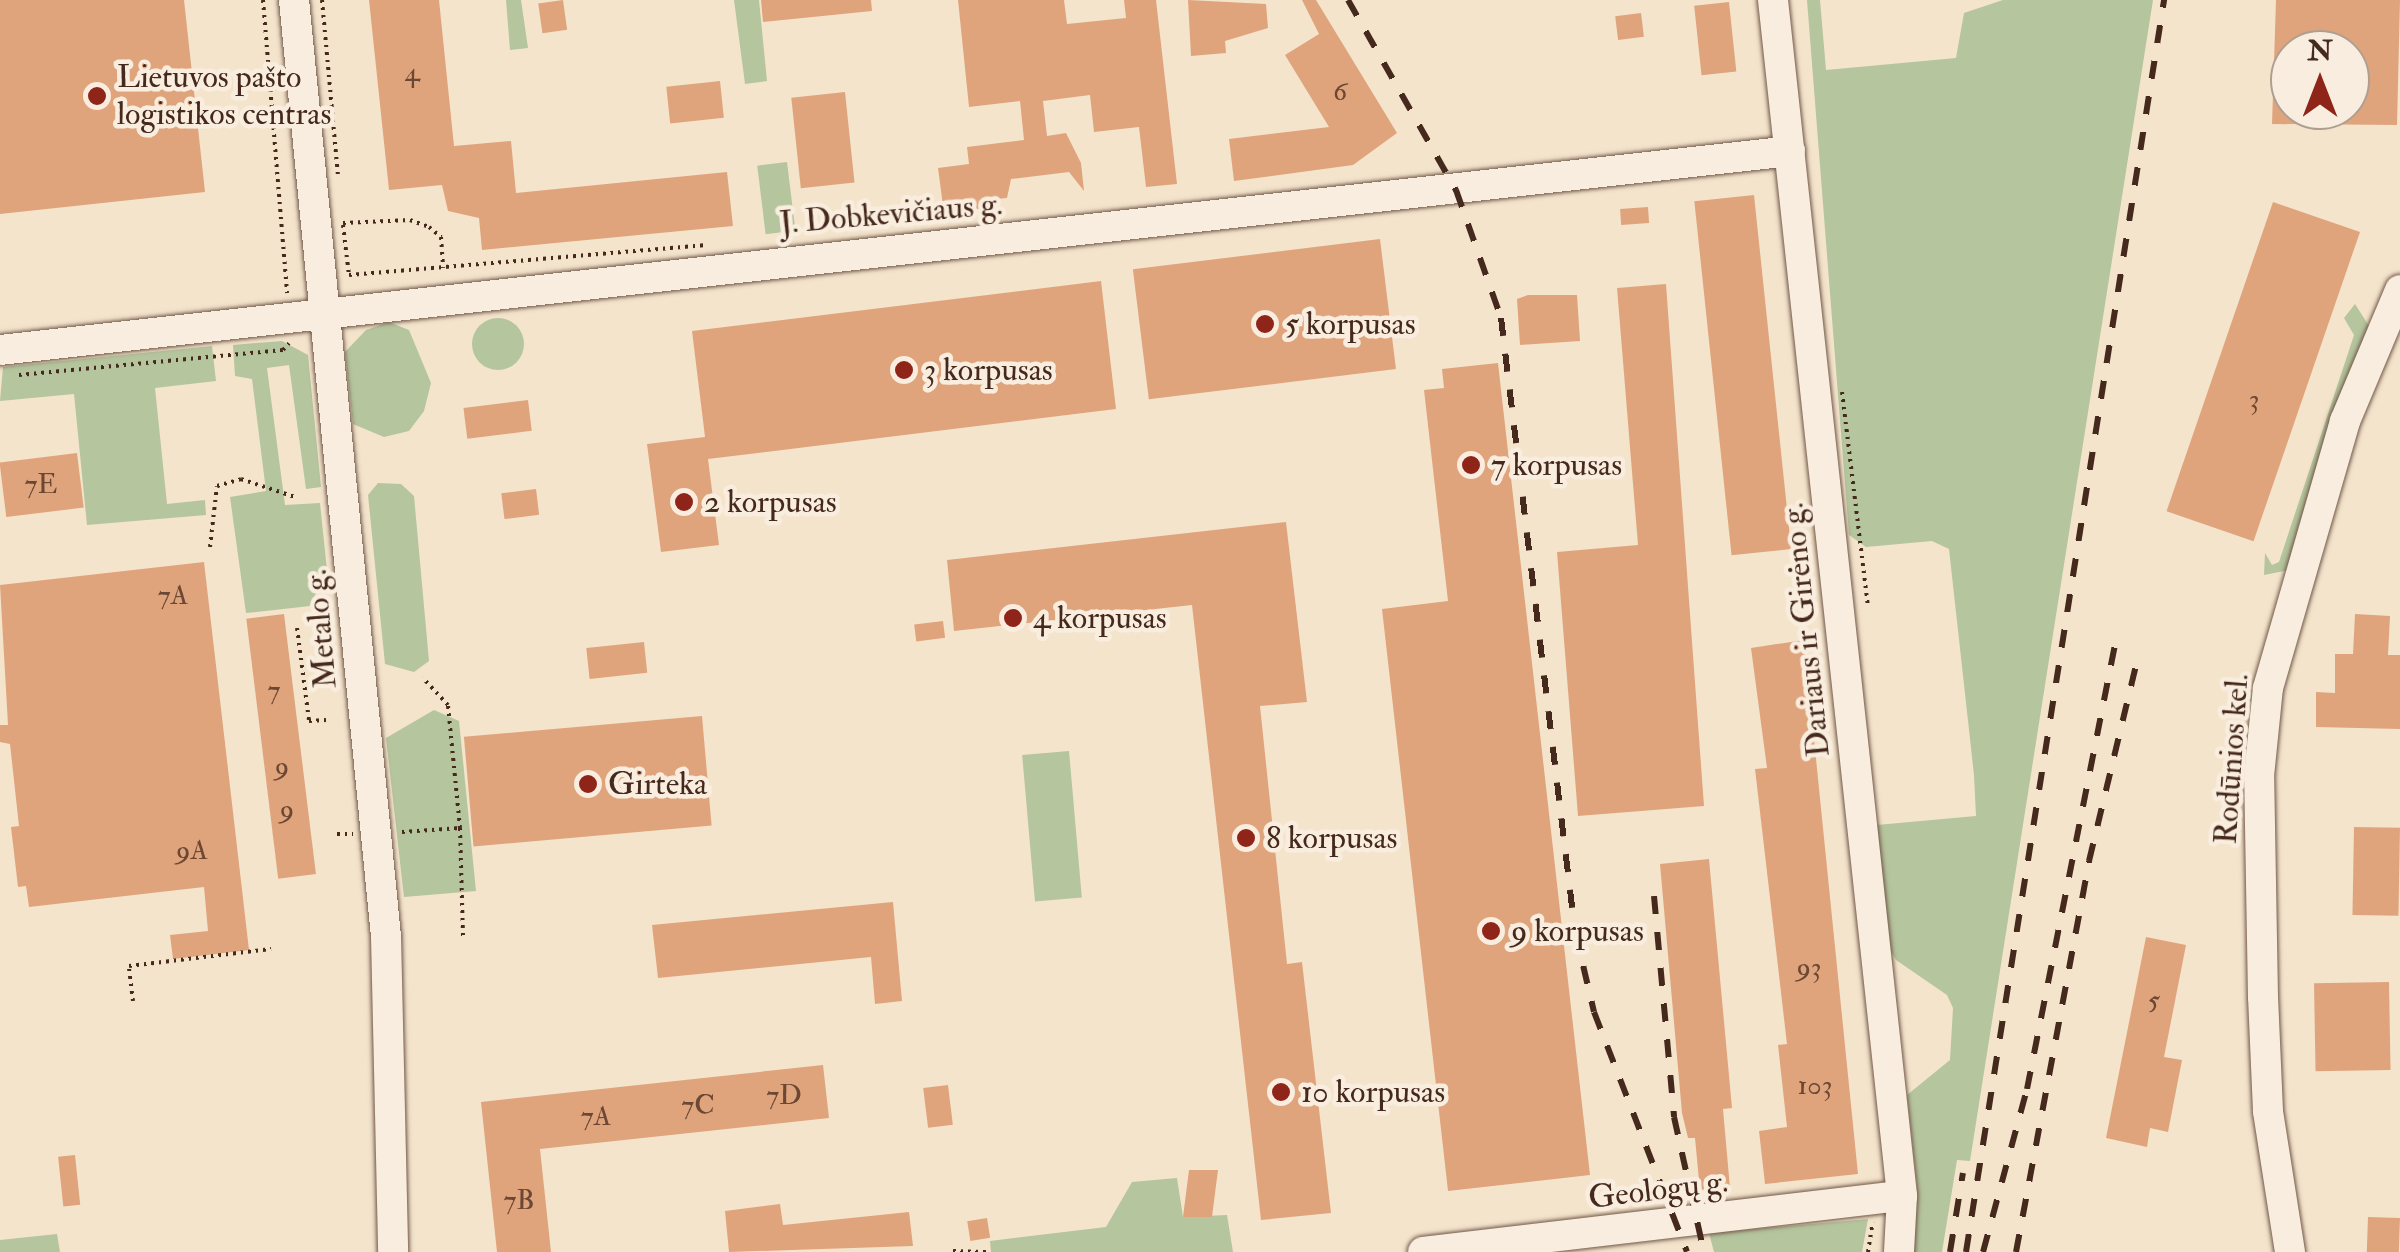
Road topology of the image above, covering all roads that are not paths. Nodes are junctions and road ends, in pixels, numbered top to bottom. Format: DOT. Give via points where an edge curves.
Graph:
graph roads {
  1 [pos="294,0"];
  2 [pos="1772,0"];
  3 [pos="1790,151"];
  4 [pos="2400,290"];
  5 [pos="323,316"];
  6 [pos="0,350"];
  7 [pos="1902,1196"];
  8 [pos="393,1252"];
  9 [pos="1423,1252"];
  10 [pos="1899,1252"];
  11 [pos="2290,1252"];
  1 -- 5 [label="street, Metalo g."];
  2 -- 3 [label="street, Dariaus ir Girėno g."];
  3 -- 5 [label="street, J. Dobkevičiaus g." via="1192,221 707,267"];
  3 -- 7 [label="street, Dariaus ir Girėno g."];
  4 -- 11 [label="street, Rodūnios kel." via="2345,421 2268,688 2259,776 2268,1110"];
  5 -- 6 [label="street, J. Dobkevičiaus g."];
  5 -- 8 [label="street, Metalo g." via="389,990"];
  7 -- 9 [label="street, Geologų g."];
  7 -- 10 [label="street, Dariaus ir Girėno g."];
}
